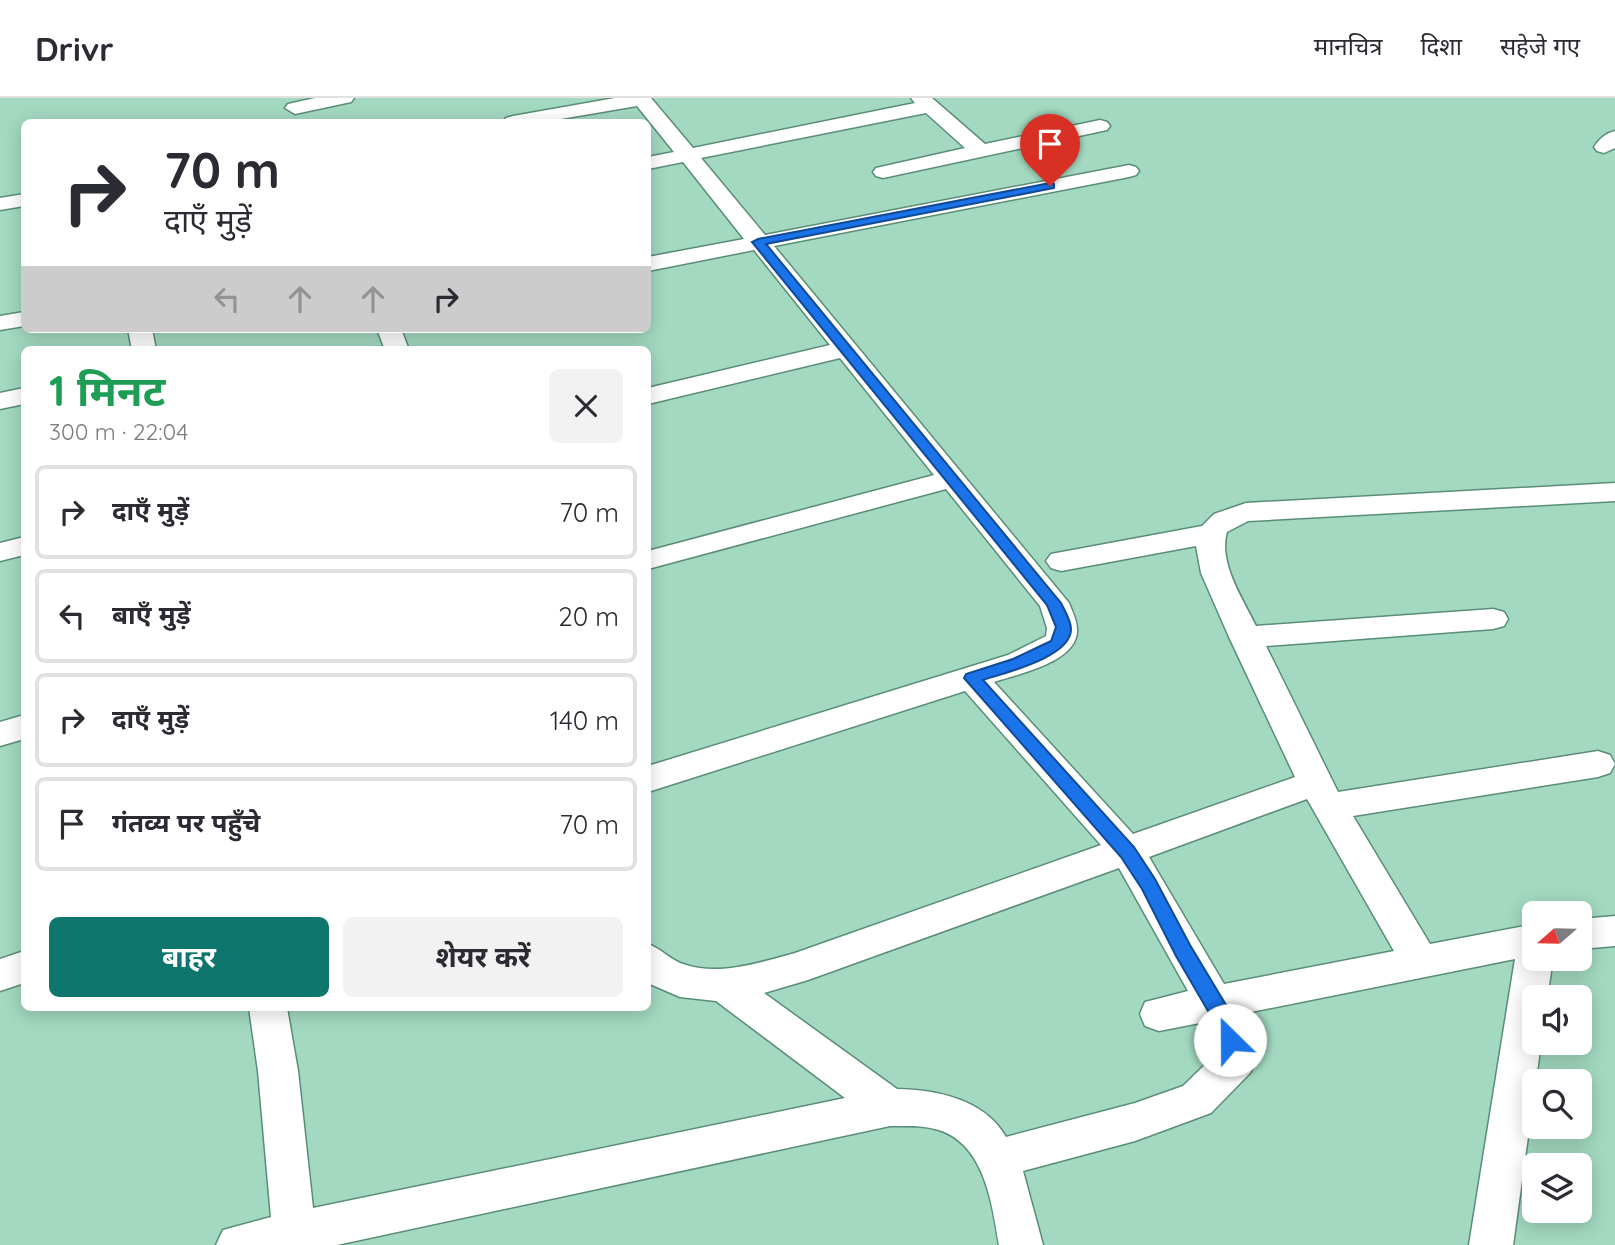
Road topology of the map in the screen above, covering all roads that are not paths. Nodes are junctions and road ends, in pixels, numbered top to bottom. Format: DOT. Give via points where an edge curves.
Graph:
graph roads {
  1 [pos="344,98"];
  2 [pos="642,98"];
  3 [pos="926,102"];
  4 [pos="295,109"];
  5 [pos="529,119"];
  6 [pos="1100,126"];
  7 [pos="980,151"];
  8 [pos="687,155"];
  9 [pos="651,162"];
  10 [pos="1129,171"];
  11 [pos="883,172"];
  12 [pos="21,200"];
  13 [pos="0,204"];
  14 [pos="758,242"];
  15 [pos="651,263"];
  16 [pos="21,319"];
  17 [pos="0,323"];
  18 [pos="845,349"];
  19 [pos="651,395"];
  20 [pos="21,397"];
  21 [pos="0,401"];
  22 [pos="951,479"];
  23 [pos="1615,492"];
  24 [pos="1211,534"];
  25 [pos="21,547"];
  26 [pos="0,552"];
  27 [pos="651,559"];
  28 [pos="1061,561"];
  29 [pos="1493,619"];
  30 [pos="1244,636"];
  31 [pos="972,678"];
  32 [pos="21,728"];
  33 [pos="0,734"];
  34 [pos="1598,764"];
  35 [pos="651,778"];
  36 [pos="1322,795"];
  37 [pos="1128,852"];
  38 [pos="1615,931"];
  39 [pos="1592,933"];
  40 [pos="1522,941"];
  41 [pos="1420,961"];
  42 [pos="651,963"];
  43 [pos="21,968"];
  44 [pos="1532,971"];
  45 [pos="0,975"];
  46 [pos="723,985"];
  47 [pos="1214,1003"];
  48 [pos="268,1011"];
  49 [pos="1159,1014"];
  50 [pos="890,1107"];
  51 [pos="998,1159"];
  52 [pos="294,1231"];
  53 [pos="238,1245"];
  54 [pos="1021,1245"];
  55 [pos="1491,1245"];
  1 -- 4 [label="street"];
  2 -- 5 [label="street"];
  2 -- 8 [label="street"];
  3 -- 7 [label="street"];
  3 -- 8 [label="street"];
  6 -- 7 [label="street"];
  7 -- 11 [label="street"];
  8 -- 9 [label="street"];
  8 -- 14 [label="street"];
  10 -- 14 [label="street"];
  12 -- 13 [label="street"];
  14 -- 15 [label="street"];
  14 -- 18 [label="street"];
  16 -- 17 [label="street"];
  18 -- 19 [label="street"];
  18 -- 22 [label="street"];
  20 -- 21 [label="street"];
  22 -- 27 [label="street"];
  22 -- 31 [label="street" via="1054,603 1064,627 1063,636 1048,650"];
  23 -- 24 [label="street" via="1246,512 1223,518"];
  24 -- 28 [label="street"];
  24 -- 30 [label="street" via="1209,553"];
  25 -- 26 [label="street"];
  29 -- 30 [label="street"];
  30 -- 36 [label="street"];
  31 -- 35 [label="street"];
  31 -- 37 [label="street"];
  32 -- 33 [label="street"];
  34 -- 36 [label="street"];
  36 -- 37 [label="street"];
  36 -- 41 [label="street"];
  37 -- 46 [label="street" via="795,969"];
  37 -- 47 [label="street"];
  38 -- 39 [label="street"];
  40 -- 41 [label="street"];
  41 -- 47 [label="street"];
  42 -- 46 [label="street" via="675,979"];
  43 -- 45 [label="street"];
  44 -- 55 [label="street"];
  46 -- 50 [label="street"];
  47 -- 49 [label="street"];
  47 -- 51 [label="street" via="1225,1021 1236,1060 1197,1100"];
  48 -- 52 [label="street"];
  50 -- 51 [label="street" via="916,1105 957,1116 972,1125"];
  50 -- 52 [label="street"];
  51 -- 54 [label="street" via="1011,1191"];
  52 -- 53 [label="street"];
}
